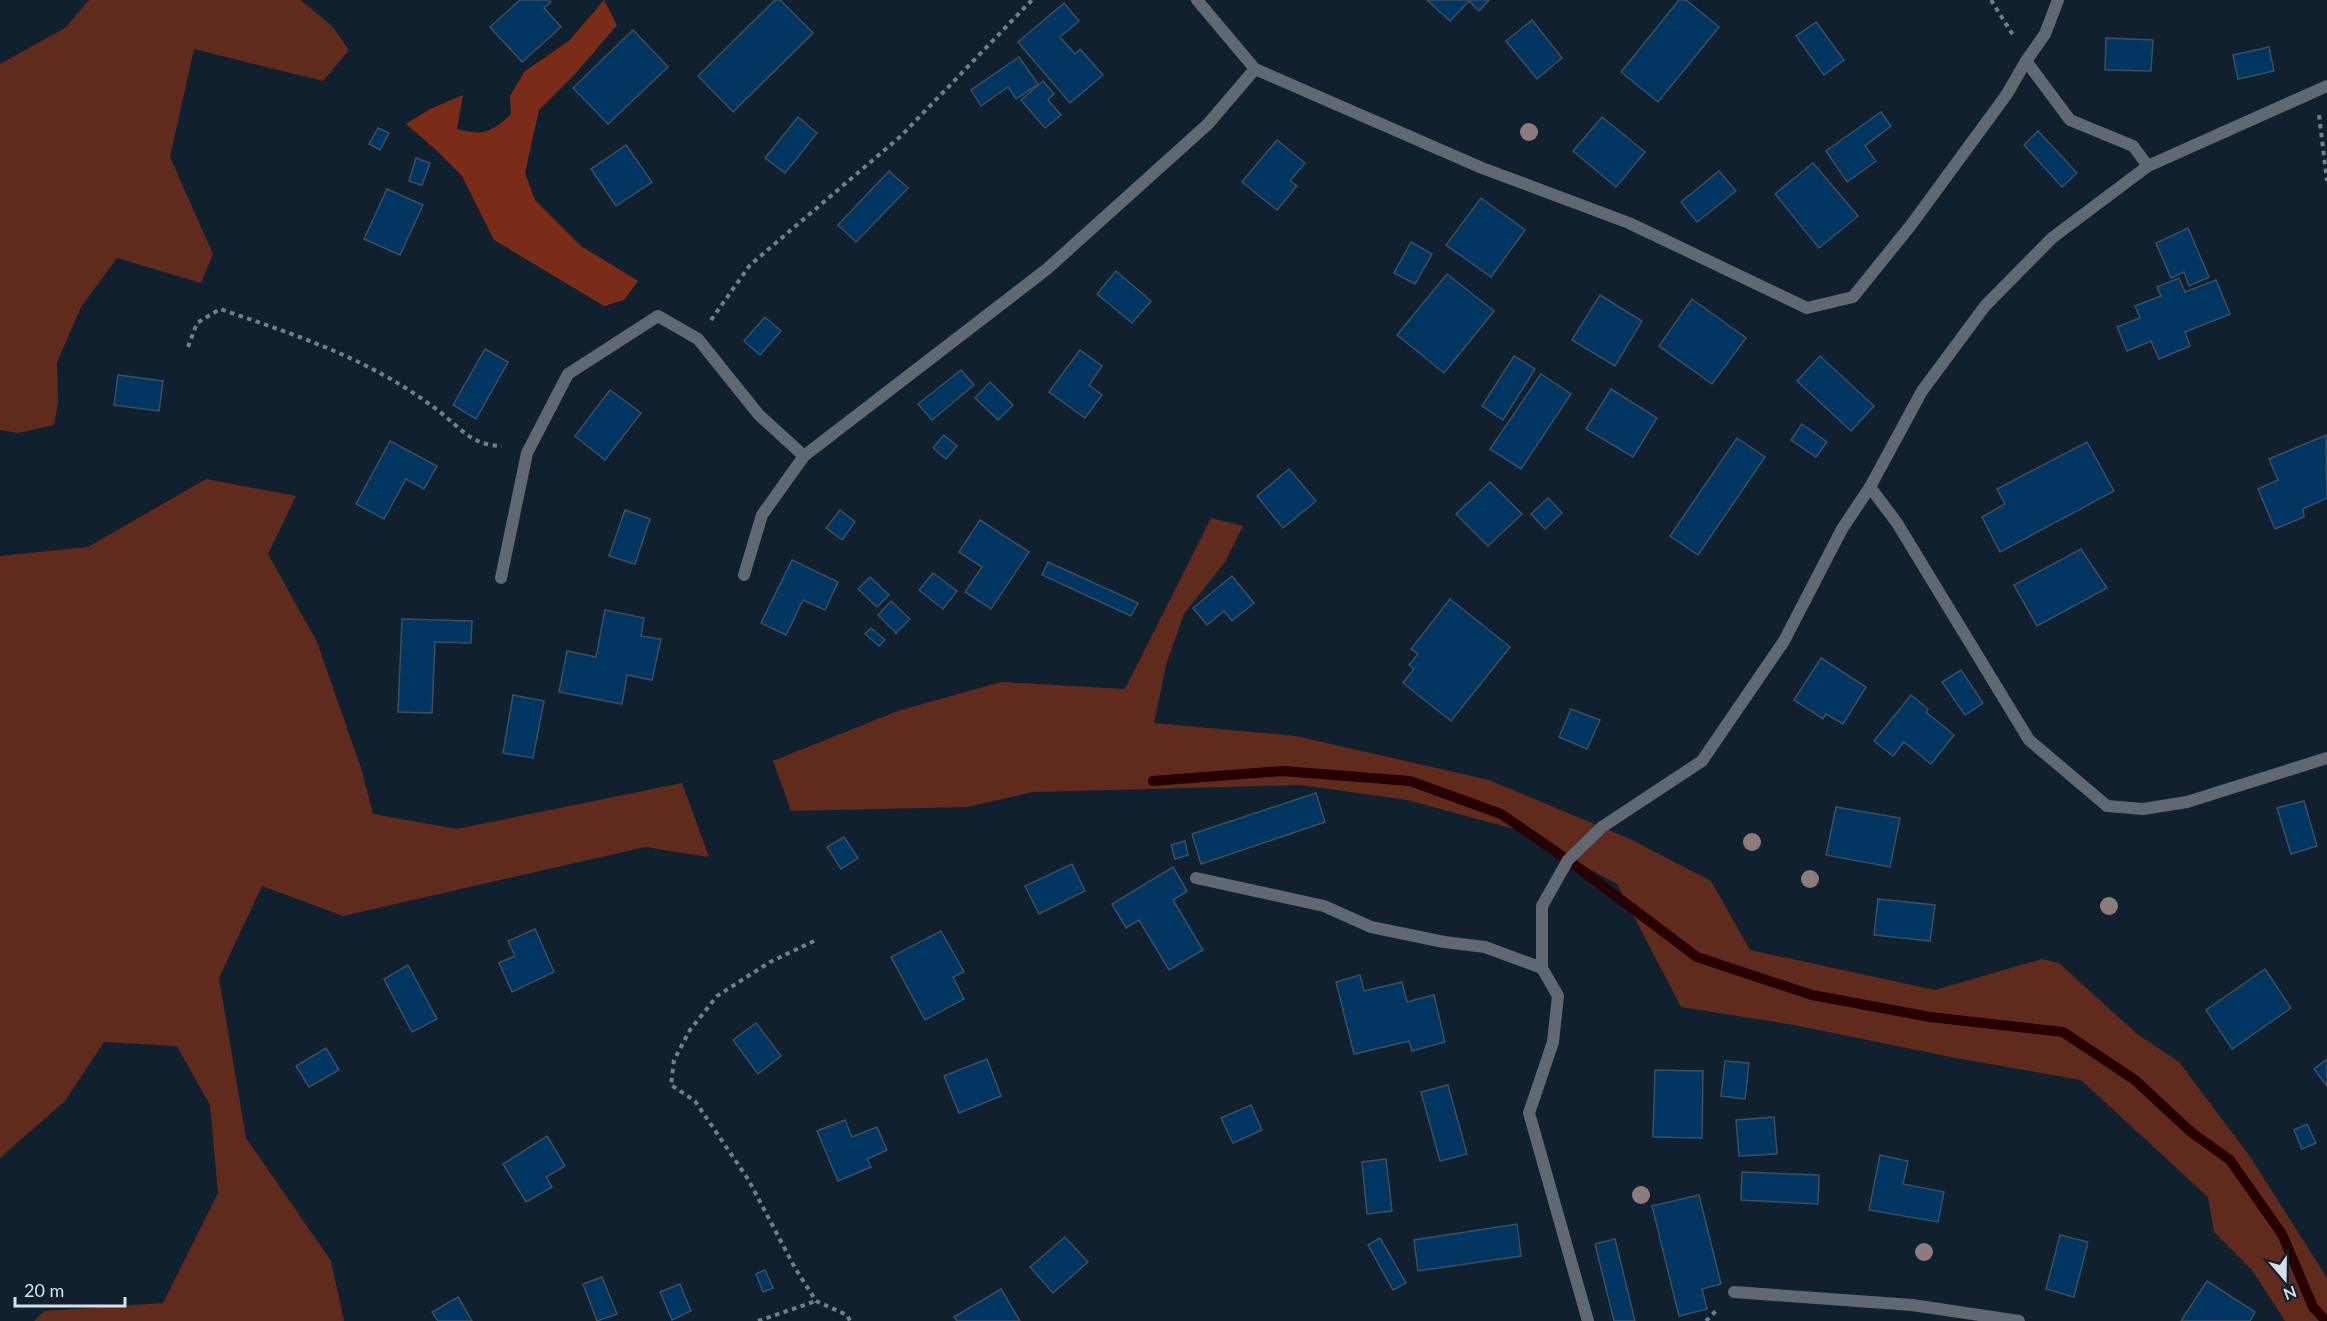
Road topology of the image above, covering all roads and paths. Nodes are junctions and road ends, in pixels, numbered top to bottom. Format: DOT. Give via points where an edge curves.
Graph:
graph roads {
  1 [pos="1032,0"];
  2 [pos="1197,0"];
  3 [pos="1991,0"];
  4 [pos="2058,0"];
  5 [pos="2026,61"];
  6 [pos="1255,69"];
  7 [pos="2322,88"];
  8 [pos="2148,166"];
  9 [pos="2327,181"];
  10 [pos="698,339"];
  11 [pos="188,348"];
  12 [pos="527,453"];
  13 [pos="804,456"];
  14 [pos="1870,487"];
  15 [pos="744,575"];
  16 [pos="501,578"];
  17 [pos="2327,758"];
  18 [pos="1197,878"];
  19 [pos="814,941"];
  20 [pos="1542,968"];
  21 [pos="1734,1292"];
  22 [pos="816,1301"];
  23 [pos="758,1321"];
  24 [pos="850,1321"];
  25 [pos="1588,1321"];
  26 [pos="2019,1321"];
  1 -- 10 [label="path" via="900,136 750,265"];
  2 -- 6 [label="street"];
  3 -- 5 [label="path"];
  4 -- 5 [label="street" via="2045,34"];
  5 -- 6 [label="street" via="2007,94 1911,225 1853,297 1807,308 1629,223 1482,168"];
  5 -- 8 [label="street" via="2070,120 2133,146"];
  6 -- 13 [label="street" via="1208,124 1047,268"];
  7 -- 8 [label="street"];
  7 -- 9 [label="path"];
  8 -- 14 [label="street" via="2052,238 1985,306 1922,391"];
  10 -- 12 [label="street" via="658,316 568,374"];
  10 -- 13 [label="street" via="759,415"];
  11 -- 12 [label="path" via="197,323 220,309 355,358 404,386 475,442 501,447 522,434"];
  12 -- 16 [label="street"];
  13 -- 15 [label="street" via="762,515"];
  14 -- 17 [label="street" via="1897,523 2029,740 2108,806 2143,809 2187,802"];
  14 -- 20 [label="street" via="1842,529 1784,641 1702,761 1602,827 1568,860 1542,906"];
  18 -- 20 [label="street" via="1324,906 1371,927 1485,947"];
  19 -- 22 [label="path" via="770,962 717,996 690,1030 674,1060 671,1085 695,1101 748,1179"];
  20 -- 25 [label="street" via="1558,996 1553,1042 1529,1113"];
  21 -- 26 [label="street" via="1912,1305"];
  22 -- 23 [label="path"];
  22 -- 24 [label="path" via="847,1315"];
}
